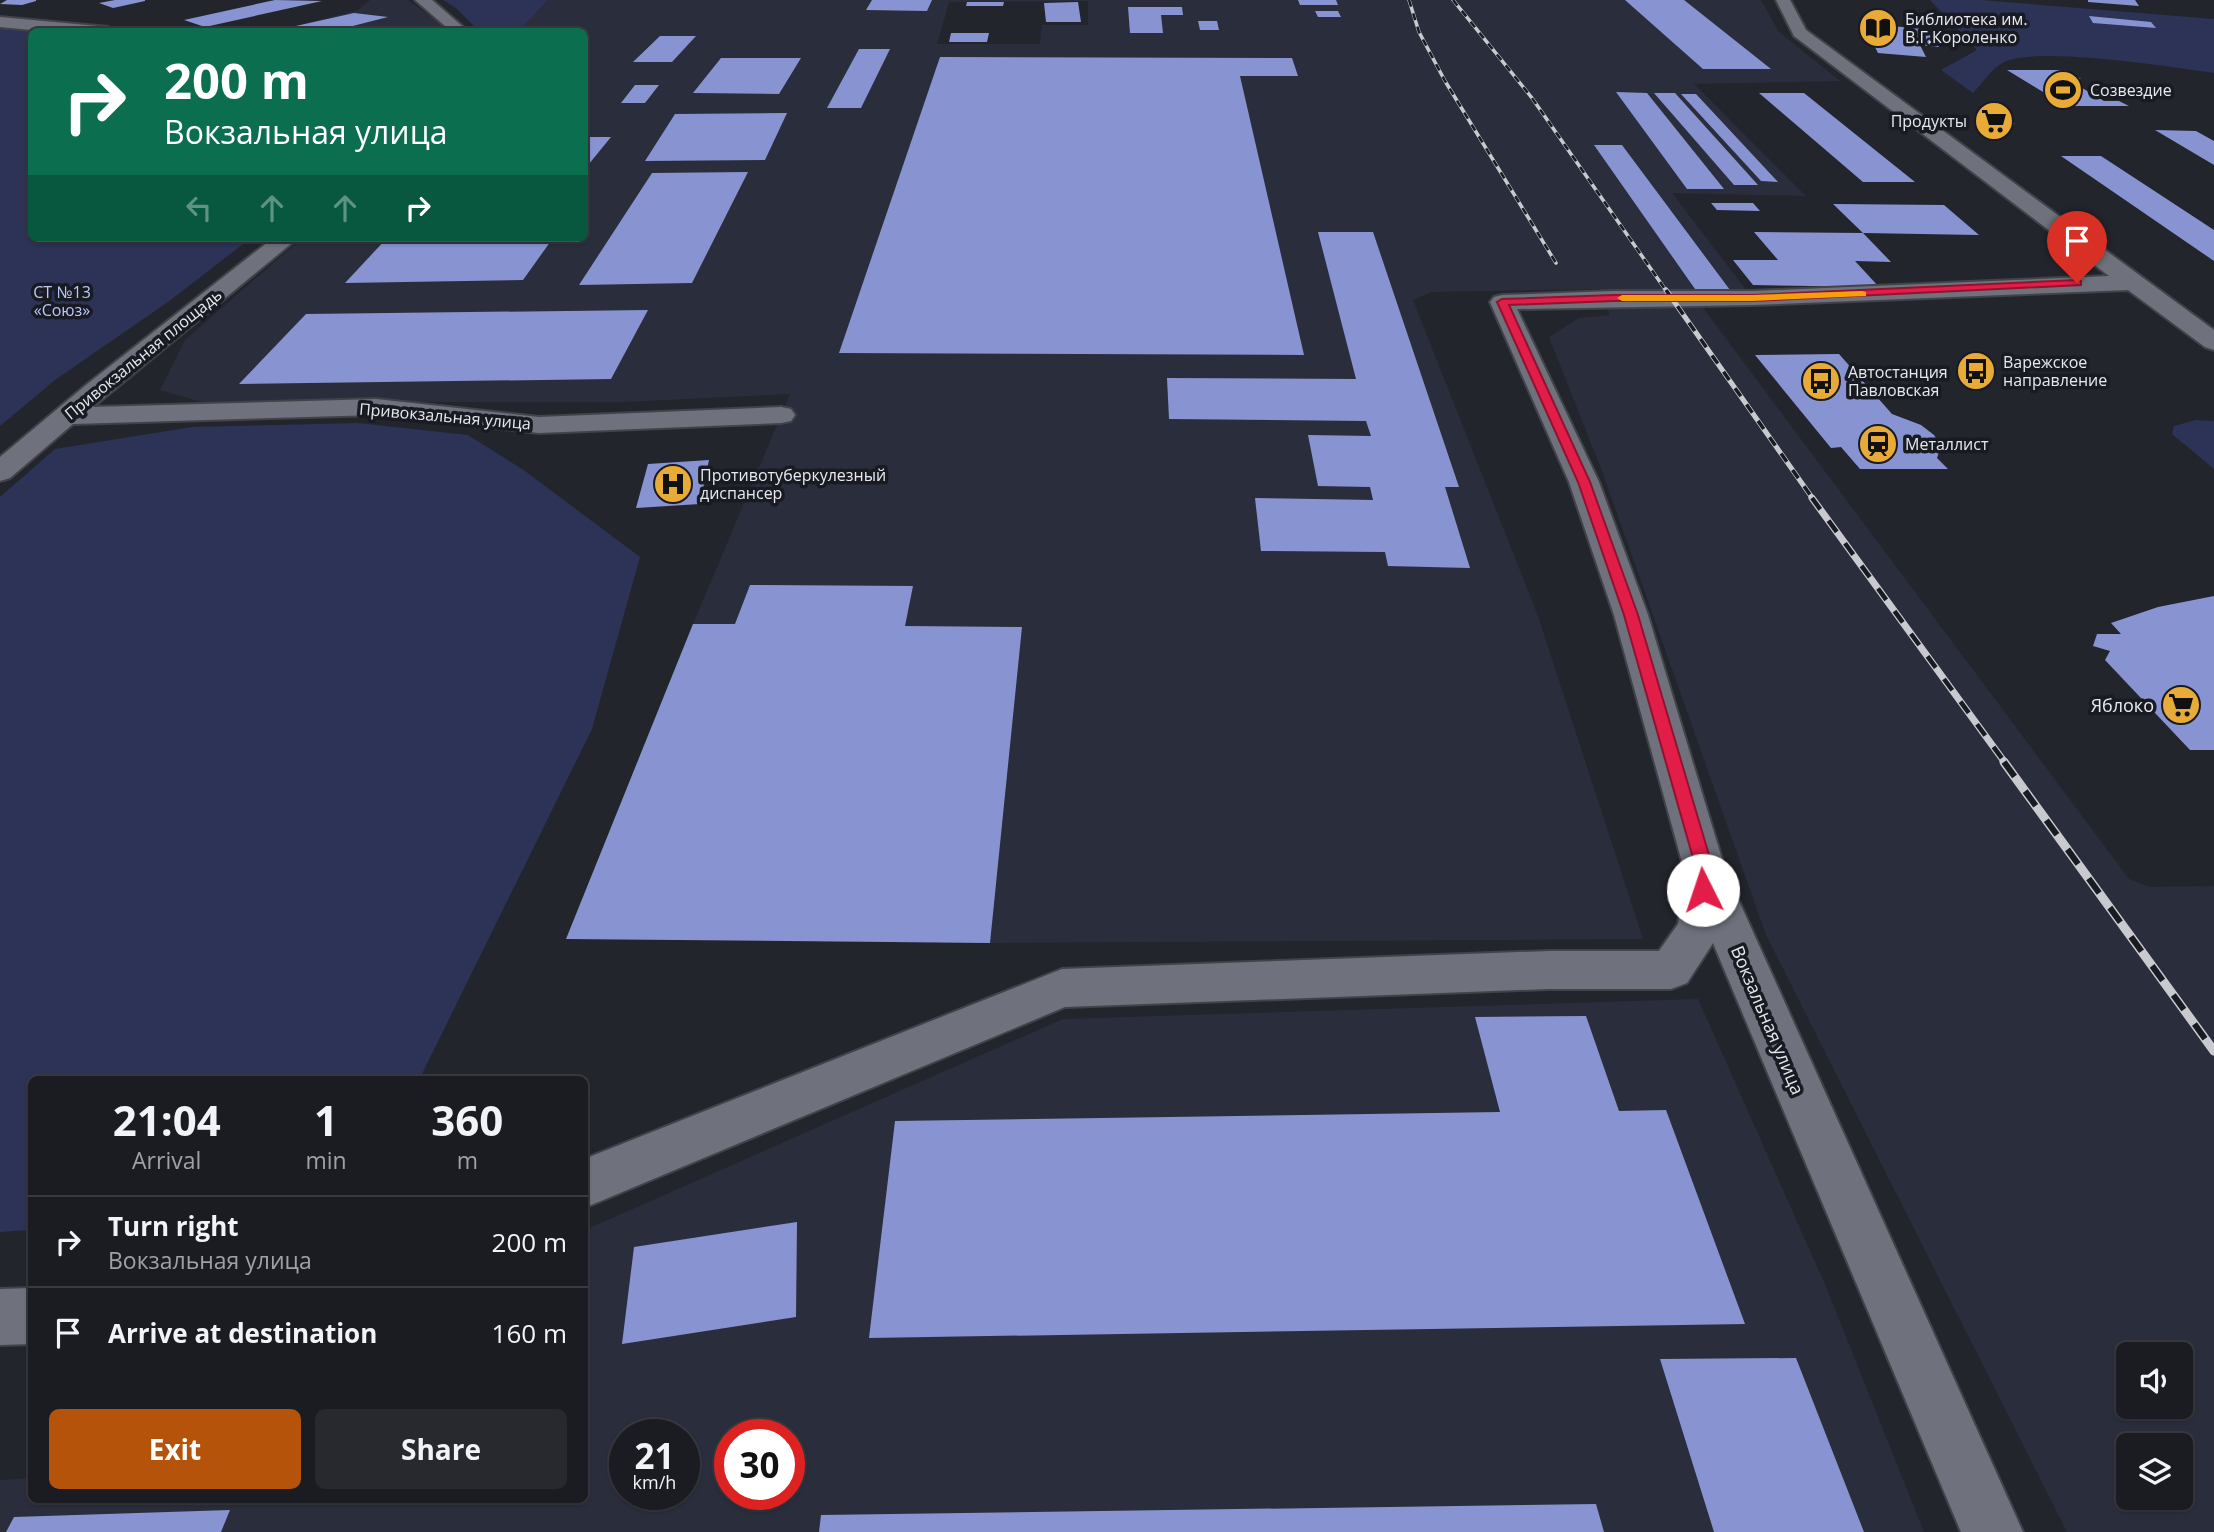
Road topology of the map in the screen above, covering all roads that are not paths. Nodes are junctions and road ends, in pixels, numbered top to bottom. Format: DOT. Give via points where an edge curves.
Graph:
graph roads {
  1 [pos="422,0"];
  2 [pos="1783,0"];
  3 [pos="0,22"];
  4 [pos="65,28"];
  5 [pos="458,28"];
  6 [pos="283,242"];
  7 [pos="2133,283"];
  8 [pos="2214,342"];
  9 [pos="781,415"];
  10 [pos="66,416"];
  11 [pos="0,472"];
  12 [pos="1705,872"];
  13 [pos="588,1182"];
  14 [pos="28,1316"];
  15 [pos="0,1317"];
  16 [pos="1993,1532"];
  1 -- 5 [label="street"];
  2 -- 7 [label="street" via="1800,33"];
  3 -- 4 [label="street"];
  6 -- 10 [label="street, Привокзальная площадь"];
  7 -- 8 [label="street"];
  7 -- 12 [label="street, Вокзальная улица" via="1752,298 1502,302 1584,482 1631,615"];
  9 -- 10 [label="street, Привокзальная улица" via="538,425 376,407"];
  10 -- 11 [label="street, Привокзальная площадь"];
  12 -- 13 [label="street" via="1699,928 1671,970 1549,970 1062,988"];
  12 -- 16 [label="street, Вокзальная улица"];
  14 -- 15 [label="street"];
}
